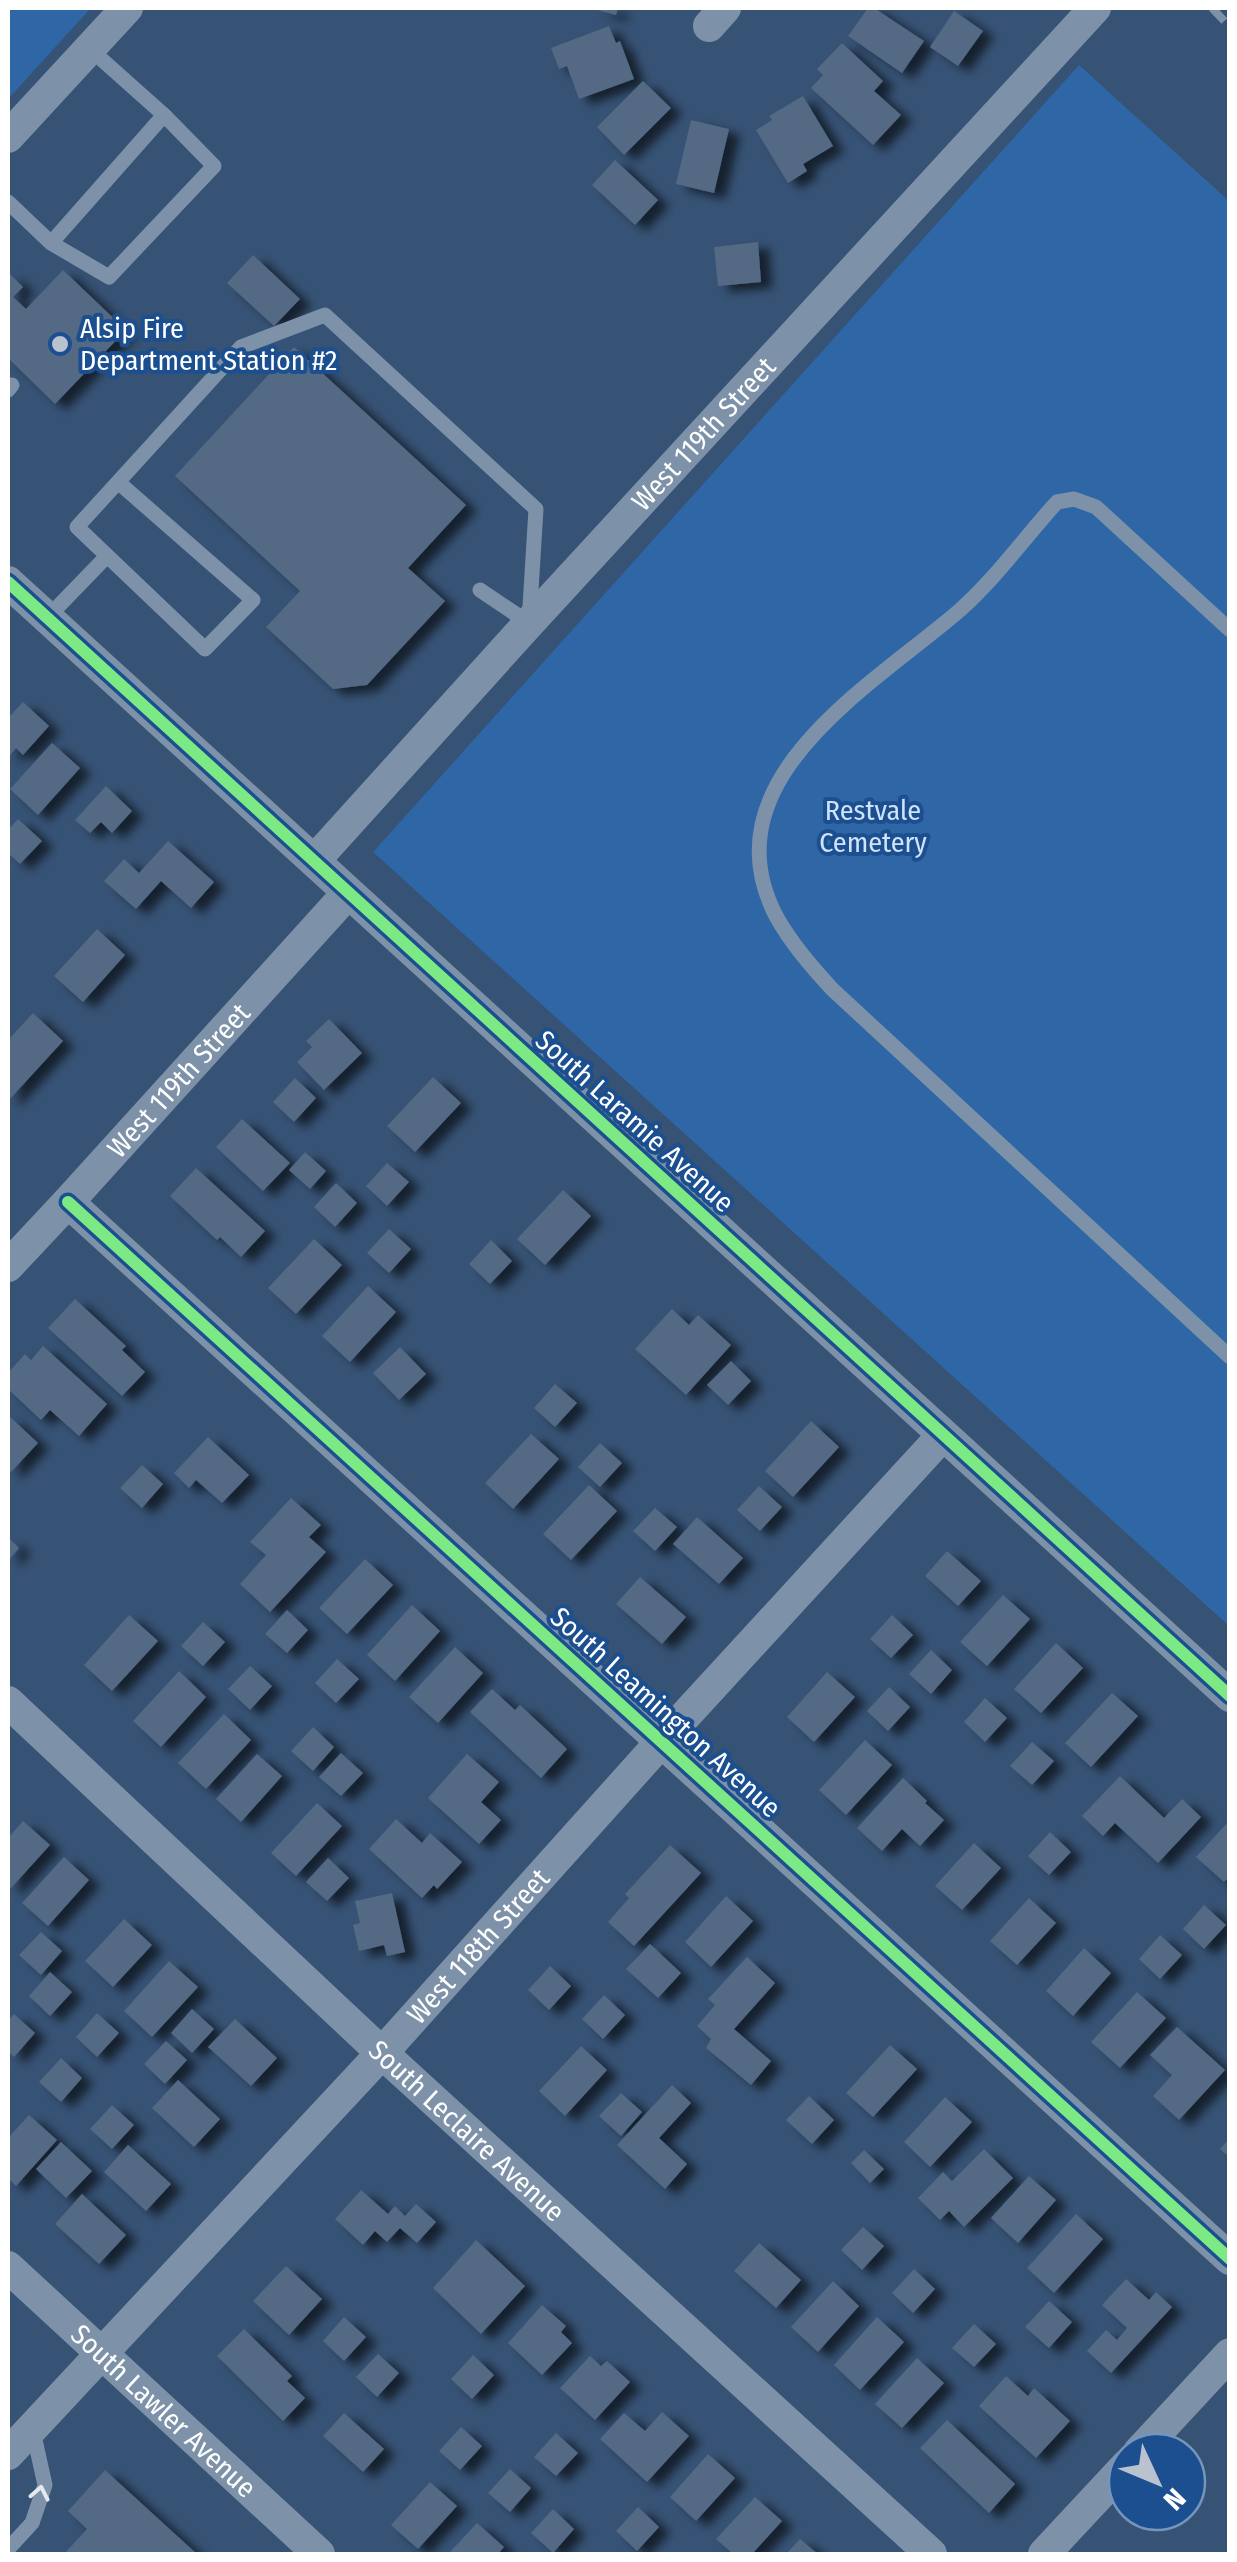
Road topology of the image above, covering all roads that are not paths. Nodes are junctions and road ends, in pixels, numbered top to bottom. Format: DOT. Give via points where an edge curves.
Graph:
graph roads {
  1 [pos="127,8"];
  2 [pos="1095,8"];
  3 [pos="90,49"];
  4 [pos="164,115"];
  5 [pos="8,137"];
  6 [pos="8,202"];
  7 [pos="51,243"];
  8 [pos="118,482"];
  9 [pos="107,556"];
  10 [pos="8,582"];
  11 [pos="480,590"];
  12 [pos="47,618"];
  13 [pos="529,624"];
  14 [pos="1230,630"];
  15 [pos="314,861"];
  16 [pos="348,893"];
  17 [pos="68,1202"];
  18 [pos="8,1266"];
  19 [pos="1230,1358"];
  20 [pos="943,1435"];
  21 [pos="1230,1696"];
  22 [pos="8,1702"];
  23 [pos="662,1742"];
  24 [pos="382,2054"];
  25 [pos="1230,2259"];
  26 [pos="8,2267"];
  27 [pos="102,2352"];
  28 [pos="1230,2354"];
  29 [pos="32,2428"];
  30 [pos="1158,2432"];
  31 [pos="8,2454"];
  32 [pos="1107,2486"];
  33 [pos="8,2549"];
  34 [pos="319,2554"];
  35 [pos="931,2554"];
  36 [pos="1044,2554"];
  1 -- 3 [label="street"];
  2 -- 13 [label="street, West 119th Street"];
  3 -- 4 [label="lane"];
  3 -- 5 [label="street"];
  4 -- 7 [label="lane"];
  4 -- 7 [label="lane" via="214,166 109,277"];
  6 -- 7 [label="lane"];
  8 -- 9 [label="lane" via="76,527"];
  8 -- 9 [label="lane" via="253,600 205,649"];
  8 -- 13 [label="lane" via="241,347 325,315 536,509"];
  9 -- 12 [label="lane"];
  10 -- 12 [label="street, South Laramie Avenue"];
  11 -- 13 [label="lane"];
  12 -- 15 [label="street, South Laramie Avenue"];
  13 -- 15 [label="street, West 119th Street"];
  14 -- 19 [label="lane" via="1096,506 1057,502 963,607 801,747 779,779 759,847 775,914 832,989"];
  15 -- 16 [label="street, South Laramie Avenue"];
  16 -- 17 [label="street, West 119th Street"];
  16 -- 20 [label="street, South Laramie Avenue"];
  17 -- 18 [label="street, West 119th Street"];
  17 -- 23 [label="street, South Leamington Avenue"];
  20 -- 21 [label="street, South Laramie Avenue"];
  20 -- 23 [label="street, West 118th Street"];
  22 -- 24 [label="street, South Leclaire Avenue"];
  23 -- 24 [label="street, West 118th Street"];
  23 -- 25 [label="street, South Leamington Avenue"];
  24 -- 27 [label="street, West 118th Street"];
  24 -- 35 [label="street, South Leclaire Avenue"];
  26 -- 27 [label="street, South Lawler Avenue"];
  27 -- 29 [label="street, West 118th Street"];
  27 -- 34 [label="street, South Lawler Avenue"];
  28 -- 30 [label="street"];
  29 -- 31 [label="street, West 118th Street"];
  33 -- 29 [label="lane, one-way" via="32,2522 45,2484"];
  32 -- 36 [label="street"];
}
